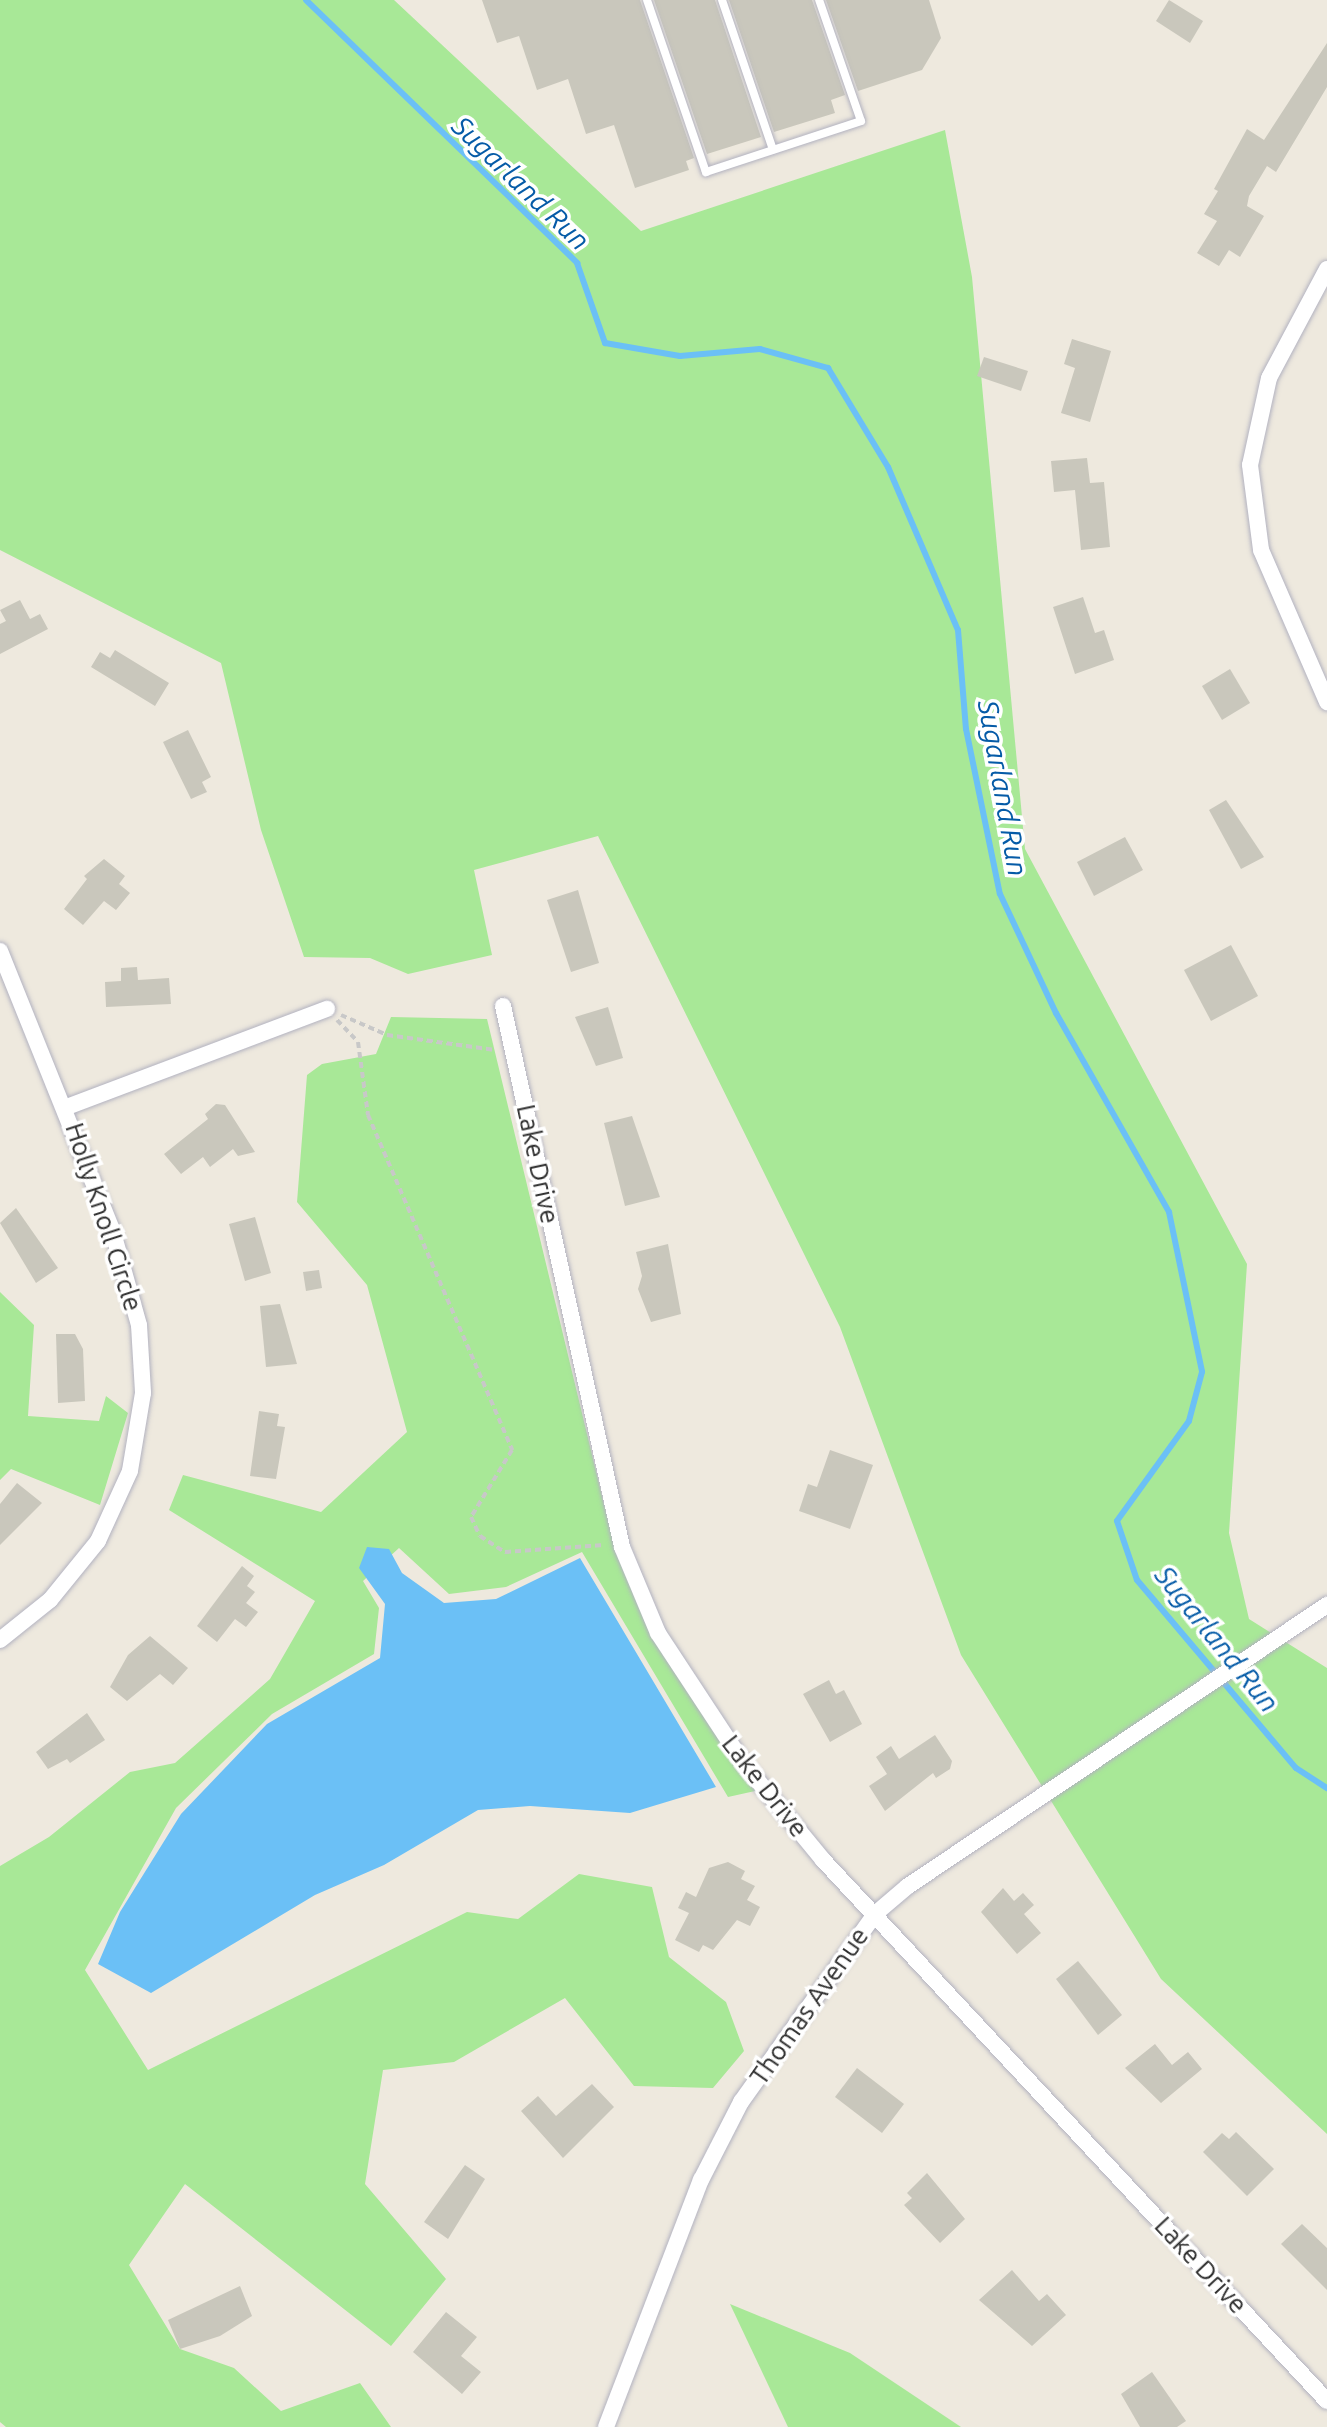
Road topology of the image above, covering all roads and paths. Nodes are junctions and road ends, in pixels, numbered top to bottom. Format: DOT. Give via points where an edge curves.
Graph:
graph roads {
  1 [pos="647,0"];
  2 [pos="722,0"];
  3 [pos="819,0"];
  4 [pos="773,150"];
  5 [pos="1327,269"];
  6 [pos="1327,702"];
  7 [pos="0,951"];
  8 [pos="503,1006"];
  9 [pos="327,1009"];
  10 [pos="513,1048"];
  11 [pos="67,1107"];
  12 [pos="622,1547"];
  13 [pos="1327,1605"];
  14 [pos="0,1640"];
  15 [pos="875,1914"];
  16 [pos="1327,2401"];
  17 [pos="606,2427"];
  1 -- 4 [label="lane" via="706,172"];
  2 -- 4 [label="lane"];
  3 -- 4 [label="lane" via="861,121"];
  5 -- 6 [label="street" via="1269,378 1250,465 1261,550"];
  7 -- 11 [label="street, Holly Knoll Circle"];
  8 -- 10 [label="street, Lake Drive"];
  9 -- 10 [label="path" via="387,1035 499,1051"];
  9 -- 11 [label="street"];
  9 -- 12 [label="path" via="358,1042 368,1115 512,1450 471,1517 480,1536 505,1552 539,1552 575,1542"];
  10 -- 12 [label="street, Lake Drive"];
  11 -- 14 [label="street, Holly Knoll Circle" via="112,1229 139,1325 138,1434 126,1483 98,1541 50,1600"];
  12 -- 15 [label="street, Lake Drive" via="658,1633 744,1764"];
  13 -- 15 [label="street, Thomas Avenue"];
  15 -- 16 [label="street, Lake Drive"];
  15 -- 17 [label="street, Thomas Avenue" via="741,2102 701,2180"];
}
